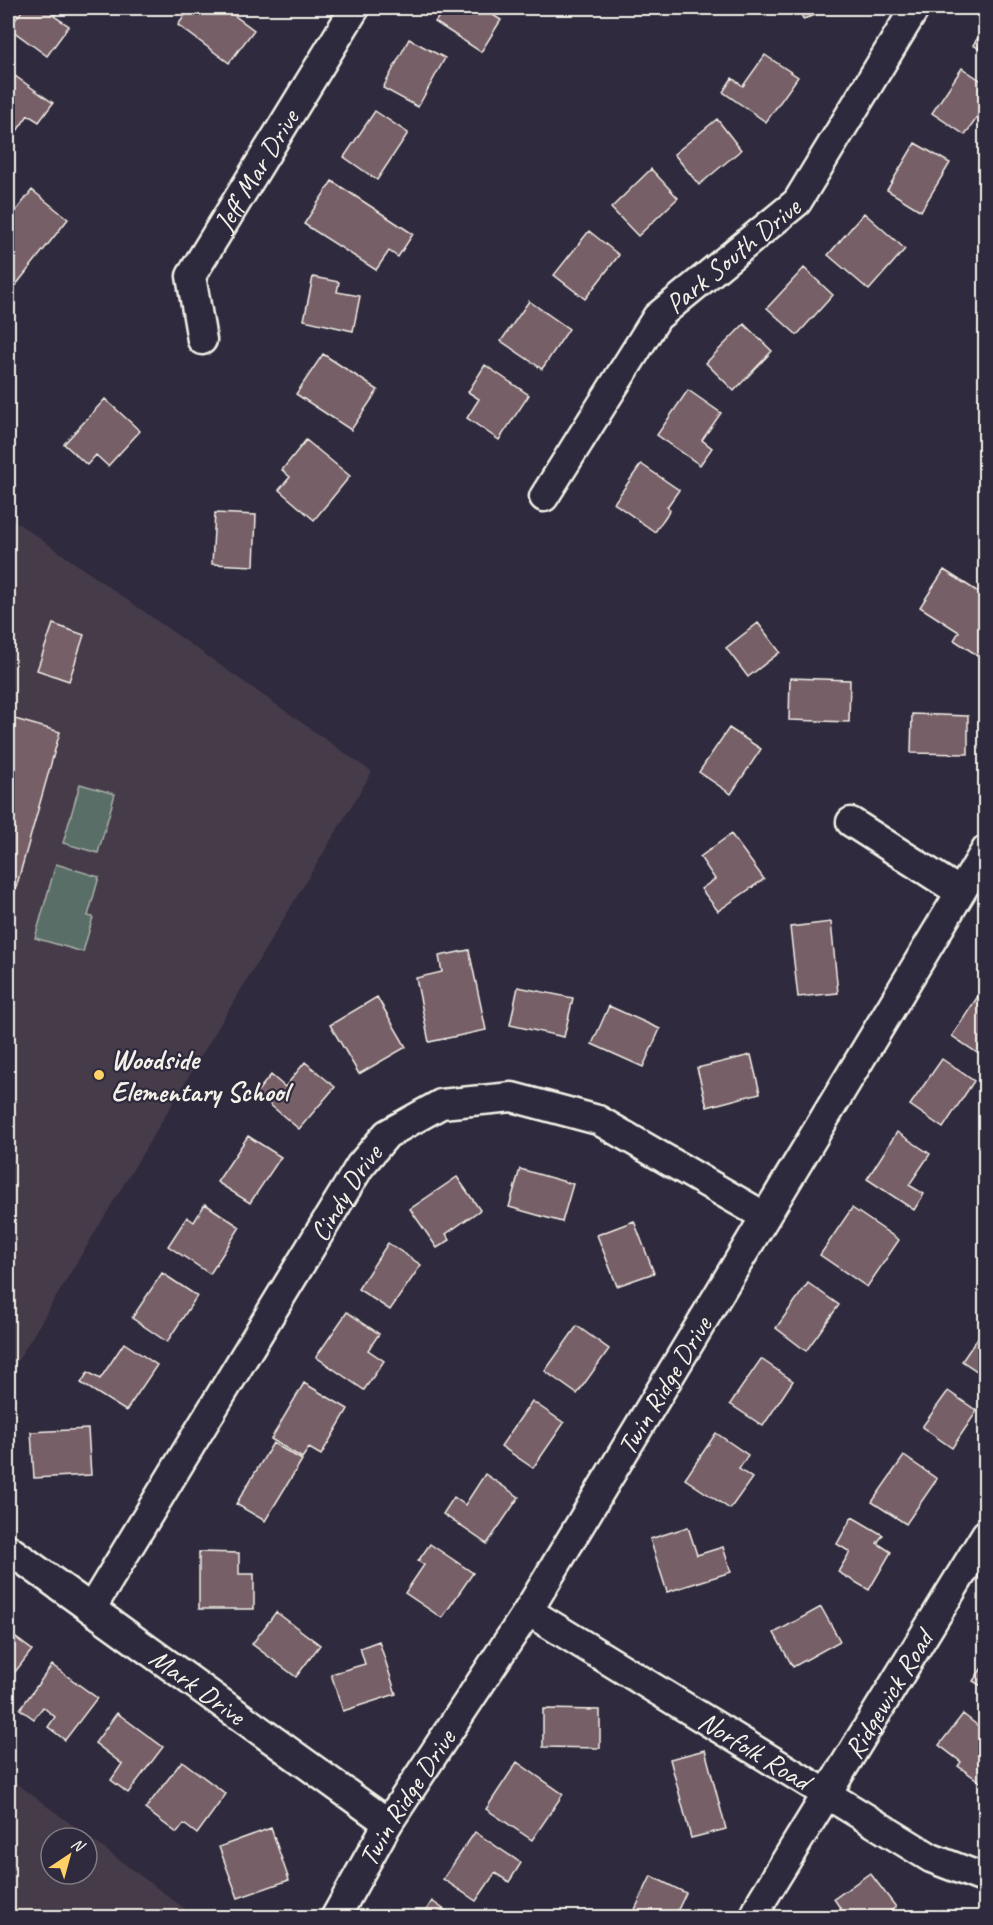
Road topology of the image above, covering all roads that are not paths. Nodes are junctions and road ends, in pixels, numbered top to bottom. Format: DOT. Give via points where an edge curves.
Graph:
graph roads {
  1 [pos="355,8"];
  2 [pos="915,8"];
  3 [pos="202,340"];
  4 [pos="544,497"];
  5 [pos="851,822"];
  6 [pos="986,850"];
  7 [pos="960,892"];
  8 [pos="764,1216"];
  9 [pos="986,1534"];
  10 [pos="8,1549"];
  11 [pos="91,1609"];
  12 [pos="528,1611"];
  13 [pos="825,1795"];
  14 [pos="388,1823"];
  15 [pos="986,1879"];
  16 [pos="335,1917"];
  17 [pos="754,1917"];
  1 -- 3 [label="street, Jeff Mar Drive" via="191,276"];
  2 -- 4 [label="street, Park South Drive" via="797,202 657,317"];
  5 -- 7 [label="street"];
  6 -- 7 [label="street, Twin Ridge Drive"];
  7 -- 8 [label="street, Twin Ridge Drive"];
  8 -- 11 [label="street, Cindy Drive" via="598,1120 512,1097 441,1104 387,1134 360,1166"];
  8 -- 12 [label="street, Twin Ridge Drive"];
  9 -- 13 [label="street, Ridgewick Road"];
  10 -- 11 [label="street, Mark Drive"];
  11 -- 14 [label="street, Mark Drive"];
  12 -- 13 [label="street, Norfolk Road"];
  12 -- 14 [label="street, Twin Ridge Drive"];
  13 -- 15 [label="street, Norfolk Road" via="931,1858"];
  13 -- 17 [label="street, Ridgewick Road"];
  14 -- 16 [label="street, Twin Ridge Drive"];
}
